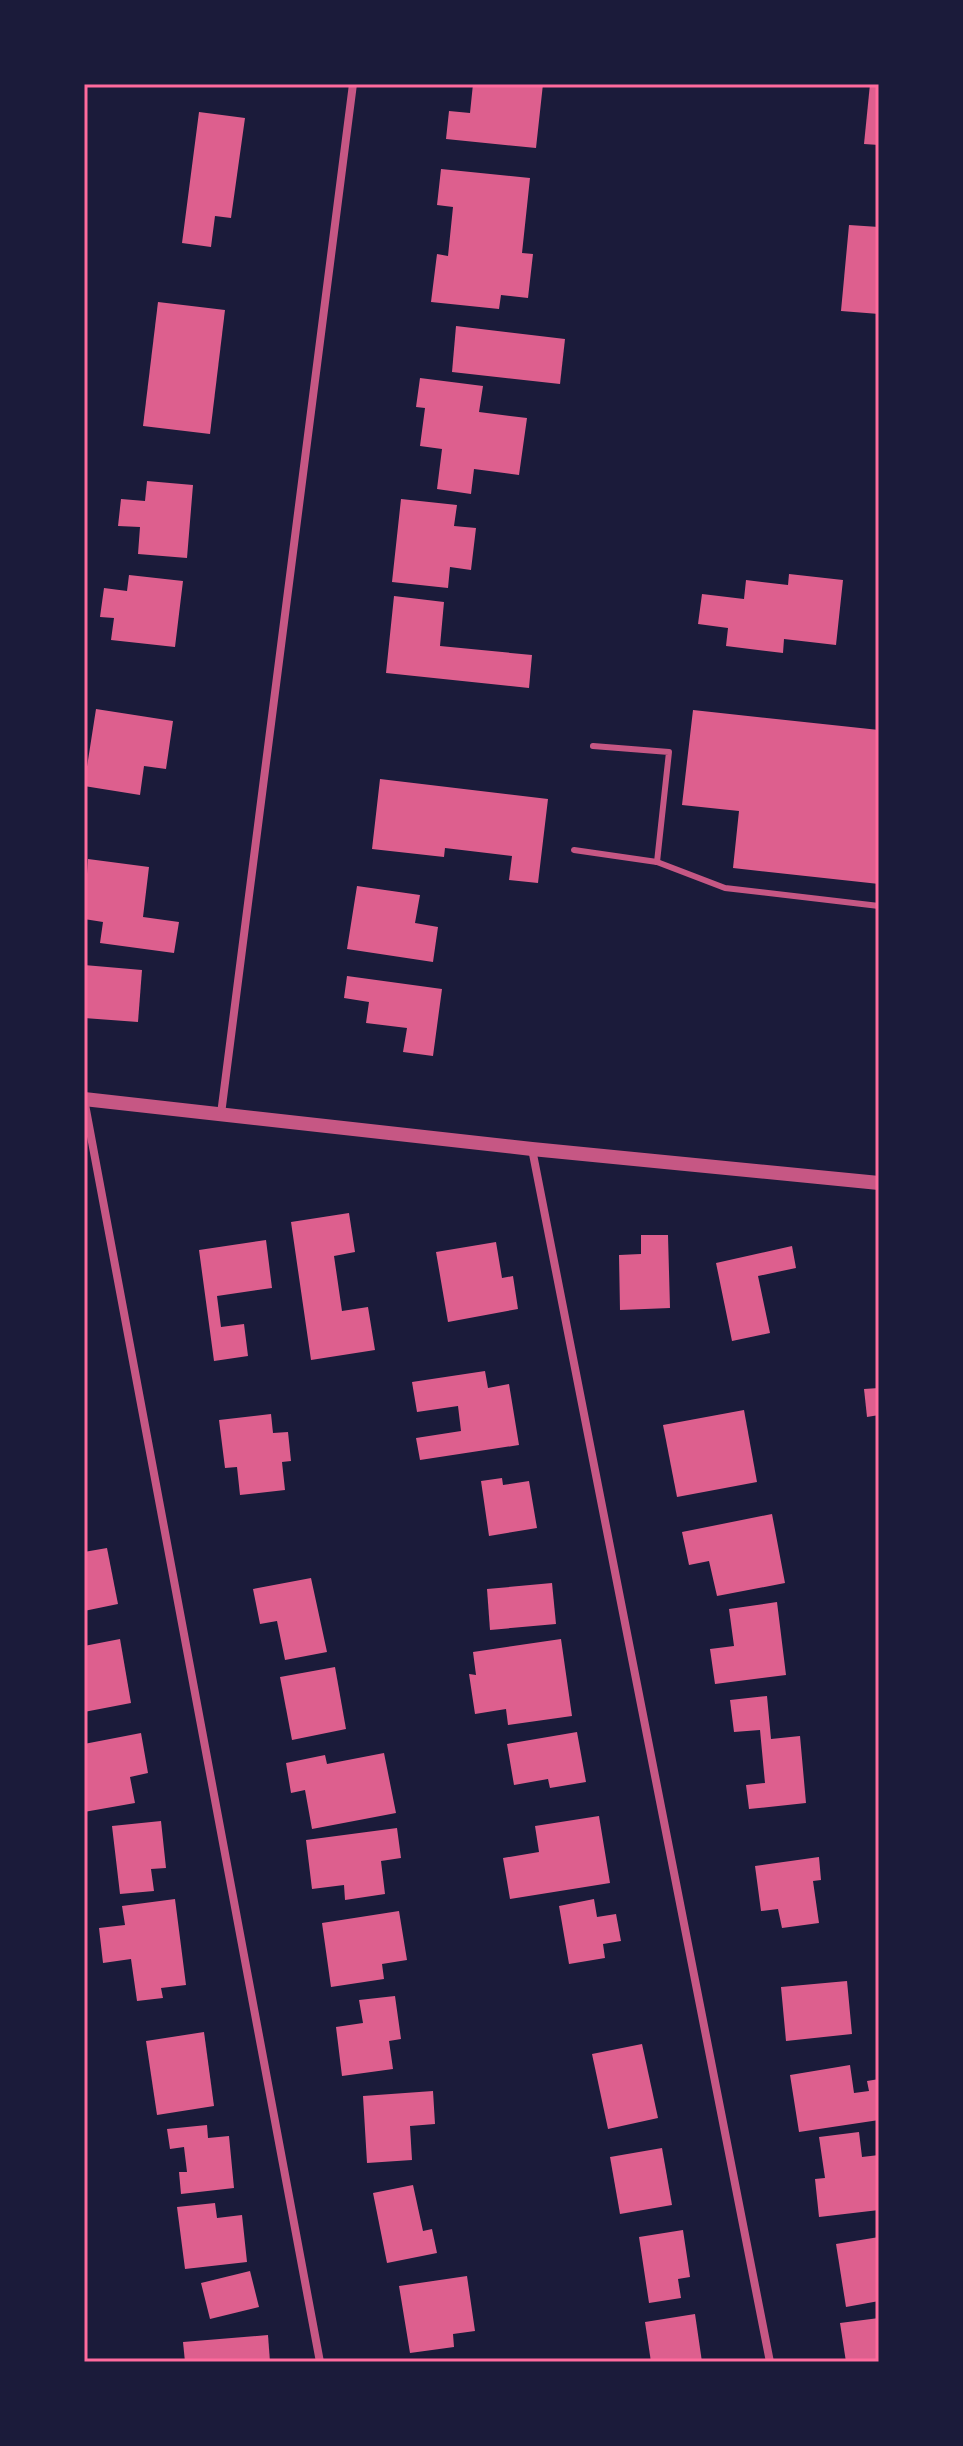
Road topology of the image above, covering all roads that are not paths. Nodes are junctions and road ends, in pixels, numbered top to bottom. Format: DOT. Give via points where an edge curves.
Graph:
graph roads {
  1 [pos="353,84"];
  2 [pos="593,746"];
  3 [pos="574,850"];
  4 [pos="657,862"];
  5 [pos="879,906"];
  6 [pos="84,1099"];
  7 [pos="221,1114"];
  8 [pos="532,1149"];
  9 [pos="879,1183"];
  10 [pos="320,2362"];
  11 [pos="770,2362"];
  1 -- 7 [label="street"];
  2 -- 4 [label="lane" via="669,752"];
  3 -- 4 [label="lane"];
  4 -- 5 [label="lane" via="725,888"];
  6 -- 7 [label="street"];
  6 -- 10 [label="street"];
  7 -- 8 [label="street"];
  8 -- 9 [label="street"];
  8 -- 11 [label="street"];
}
